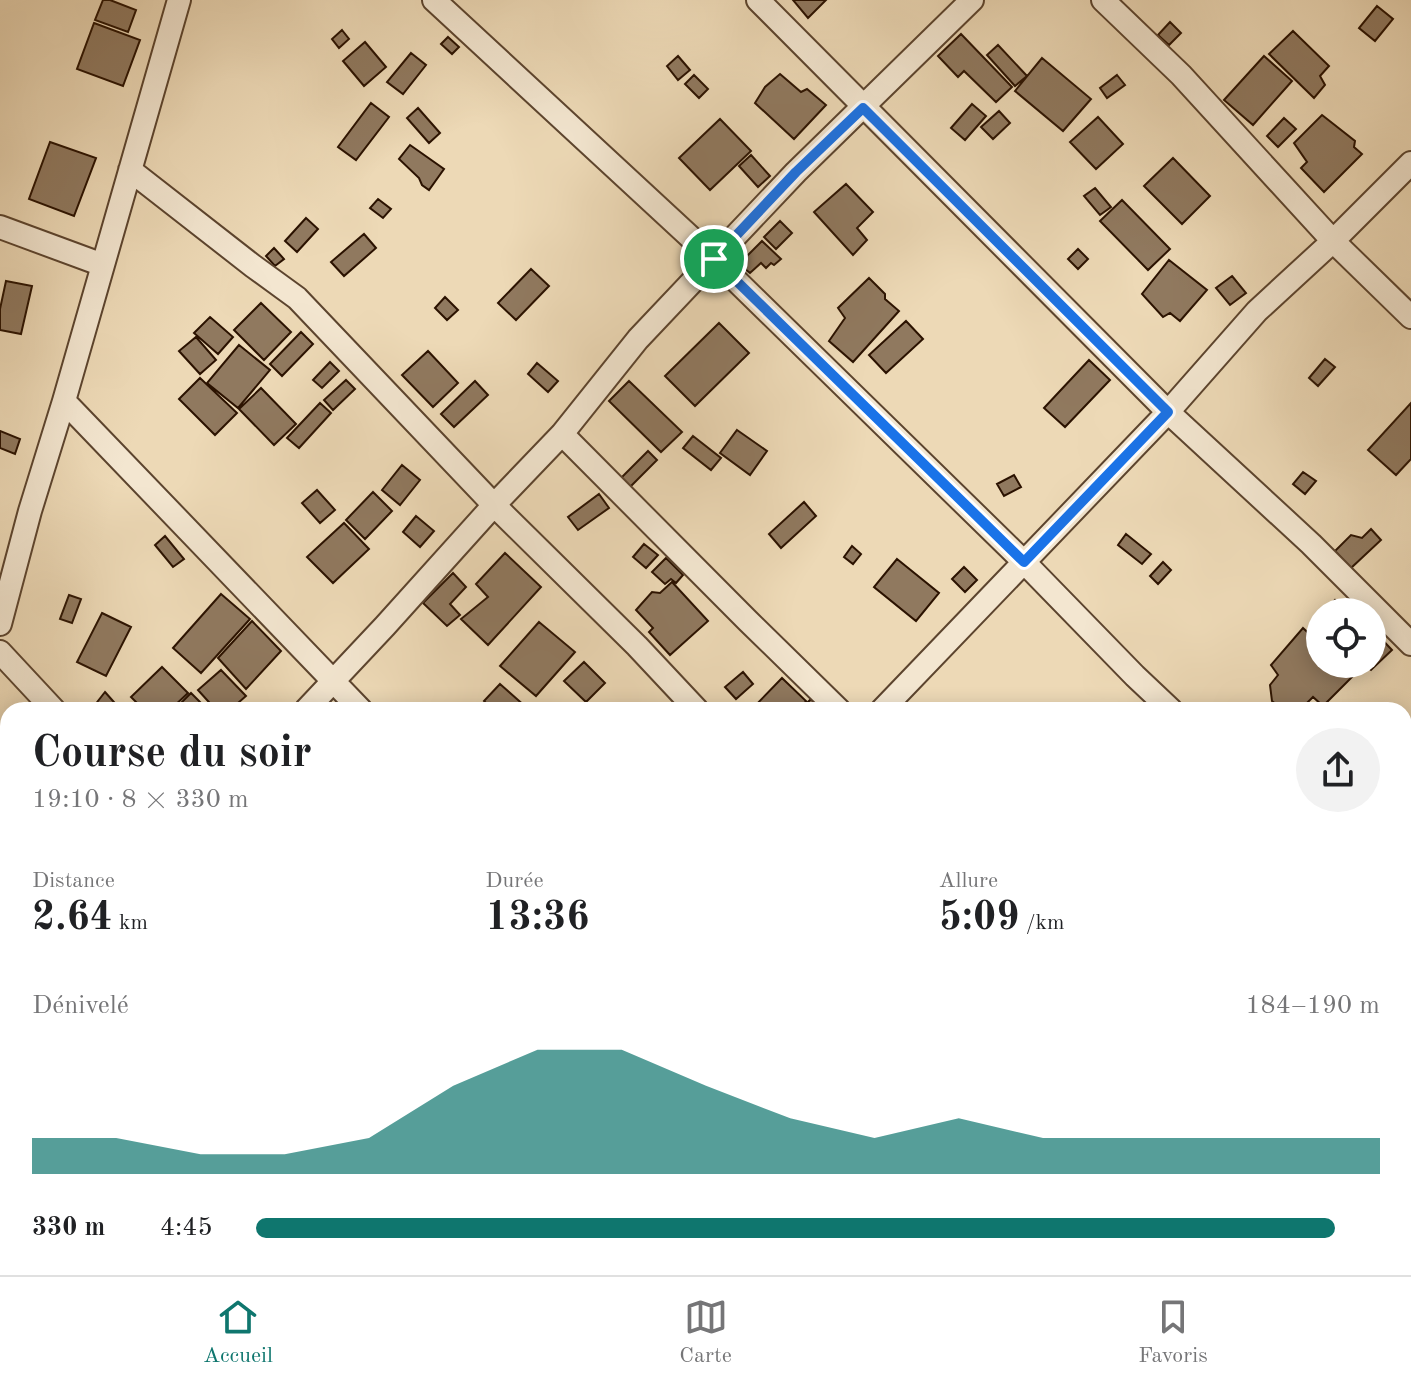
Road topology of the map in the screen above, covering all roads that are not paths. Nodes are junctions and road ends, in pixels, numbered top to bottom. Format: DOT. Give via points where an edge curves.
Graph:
graph roads {
  1 [pos="179,0"];
  2 [pos="434,0"];
  3 [pos="758,0"];
  4 [pos="972,0"];
  5 [pos="1103,0"];
  6 [pos="863,108"];
  7 [pos="1411,163"];
  8 [pos="130,170"];
  9 [pos="0,227"];
  10 [pos="1333,241"];
  11 [pos="714,259"];
  12 [pos="103,265"];
  13 [pos="1411,317"];
  14 [pos="64,401"];
  15 [pos="1168,412"];
  16 [pos="562,434"];
  17 [pos="494,505"];
  18 [pos="1024,562"];
  19 [pos="0,624"];
  20 [pos="1411,644"];
  21 [pos="0,652"];
  22 [pos="333,681"];
  23 [pos="47,702"];
  24 [pos="313,702"];
  25 [pos="353,702"];
  26 [pos="690,702"];
  27 [pos="831,702"];
  28 [pos="890,702"];
  29 [pos="1163,702"];
  1 -- 8 [label="street"];
  2 -- 11 [label="street"];
  3 -- 6 [label="street"];
  4 -- 6 [label="street"];
  5 -- 10 [label="street" via="1181,75"];
  6 -- 11 [label="street"];
  6 -- 15 [label="street"];
  7 -- 10 [label="street"];
  8 -- 12 [label="street"];
  8 -- 17 [label="street" via="297,298"];
  9 -- 12 [label="street"];
  10 -- 13 [label="street"];
  10 -- 15 [label="street" via="1257,311"];
  11 -- 16 [label="street" via="638,339"];
  11 -- 18 [label="street"];
  12 -- 14 [label="street"];
  14 -- 19 [label="street"];
  14 -- 22 [label="street"];
  15 -- 18 [label="street"];
  15 -- 20 [label="street"];
  16 -- 17 [label="street"];
  16 -- 27 [label="street"];
  17 -- 22 [label="street"];
  17 -- 26 [label="street"];
  18 -- 28 [label="street"];
  18 -- 29 [label="street"];
  21 -- 23 [label="street"];
  22 -- 24 [label="street"];
  22 -- 25 [label="street"];
}
